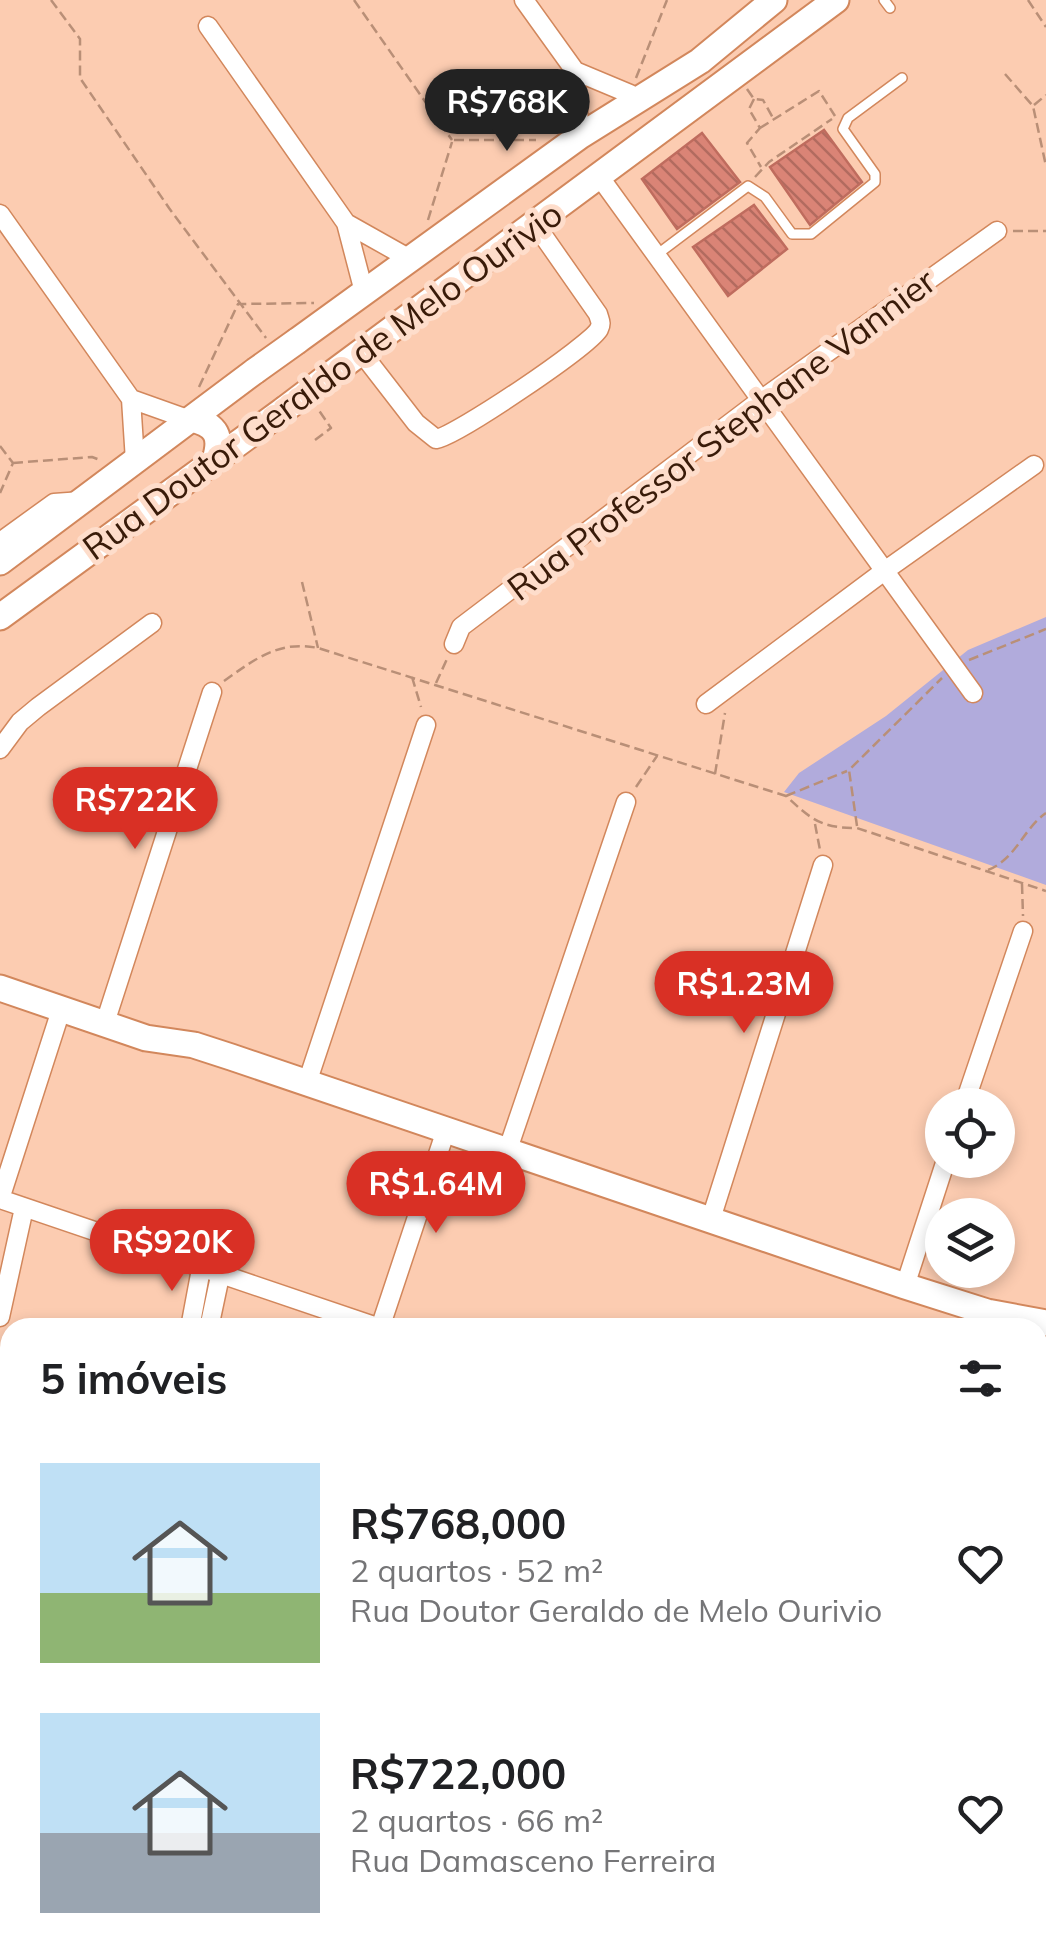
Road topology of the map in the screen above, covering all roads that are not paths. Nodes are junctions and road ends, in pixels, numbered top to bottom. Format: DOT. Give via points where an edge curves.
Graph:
graph roads {
  1 [pos="524,0"];
  2 [pos="774,0"];
  3 [pos="818,4"];
  4 [pos="208,26"];
  5 [pos="574,71"];
  6 [pos="902,78"];
  7 [pos="634,98"];
  8 [pos="580,136"];
  9 [pos="598,176"];
  10 [pos="502,192"];
  11 [pos="0,214"];
  12 [pos="468,216"];
  13 [pos="346,223"];
  14 [pos="527,229"];
  15 [pos="996,231"];
  16 [pos="414,256"];
  17 [pos="655,256"];
  18 [pos="484,261"];
  19 [pos="364,292"];
  20 [pos="361,352"];
  21 [pos="132,399"];
  22 [pos="758,402"];
  23 [pos="191,420"];
  24 [pos="215,460"];
  25 [pos="1034,465"];
  26 [pos="130,466"];
  27 [pos="82,500"];
  28 [pos="0,542"];
  29 [pos="0,562"];
  30 [pos="883,572"];
  31 [pos="0,617"];
  32 [pos="152,623"];
  33 [pos="454,644"];
  34 [pos="212,692"];
  35 [pos="972,693"];
  36 [pos="706,704"];
  37 [pos="426,725"];
  38 [pos="0,749"];
  39 [pos="626,802"];
  40 [pos="823,865"];
  41 [pos="1024,931"];
  42 [pos="0,988"];
  43 [pos="61,1010"];
  44 [pos="104,1026"];
  45 [pos="307,1083"];
  46 [pos="970,1088"];
  47 [pos="446,1130"];
  48 [pos="508,1149"];
  49 [pos="940,1178"];
  50 [pos="0,1199"];
  51 [pos="24,1208"];
  52 [pos="710,1222"];
  53 [pos="200,1269"];
  54 [pos="220,1276"];
  55 [pos="905,1286"];
  56 [pos="0,1317"];
  57 [pos="192,1318"];
  58 [pos="211,1318"];
  59 [pos="349,1318"];
  60 [pos="383,1318"];
  61 [pos="987,1318"];
  1 -- 5 [label="street"];
  2 -- 7 [label="street, Rua Doutor Geraldo de Melo Ourivio" via="700,61"];
  3 -- 9 [label="street, Rua Doutor Geraldo de Melo Ourivio"];
  4 -- 13 [label="street"];
  5 -- 7 [label="street"];
  5 -- 8 [label="street"];
  6 -- 17 [label="lane" via="848,118 843,129 875,182 811,234 792,234 748,186"];
  7 -- 8 [label="street, Rua Doutor Geraldo de Melo Ourivio"];
  8 -- 10 [label="street, Rua Doutor Geraldo de Melo Ourivio"];
  9 -- 14 [label="street, Rua Doutor Geraldo de Melo Ourivio"];
  9 -- 17 [label="street"];
  10 -- 12 [label="street, Rua Doutor Geraldo de Melo Ourivio"];
  10 -- 14 [label="street" via="499,222 508,230"];
  11 -- 21 [label="street"];
  12 -- 16 [label="street, Rua Doutor Geraldo de Melo Ourivio"];
  12 -- 18 [label="street" via="488,244"];
  13 -- 16 [label="street"];
  13 -- 19 [label="street"];
  14 -- 18 [label="street, Rua Doutor Geraldo de Melo Ourivio"];
  14 -- 20 [label="street" via="598,314 599,328 586,342 467,426 436,439"];
  15 -- 22 [label="street, Rua Professor Stephane Vannier"];
  16 -- 19 [label="street, Rua Doutor Geraldo de Melo Ourivio"];
  17 -- 22 [label="street"];
  18 -- 20 [label="street, Rua Doutor Geraldo de Melo Ourivio"];
  19 -- 23 [label="street, Rua Doutor Geraldo de Melo Ourivio, bridge"];
  20 -- 24 [label="street, Rua Doutor Geraldo de Melo Ourivio, bridge"];
  21 -- 23 [label="street"];
  21 -- 26 [label="street"];
  22 -- 30 [label="street"];
  22 -- 33 [label="street, Rua Professor Stephane Vannier" via="461,627"];
  23 -- 24 [label="street" via="211,425 220,438"];
  23 -- 26 [label="street, Rua Doutor Geraldo de Melo Ourivio"];
  24 -- 31 [label="street, Rua Doutor Geraldo de Melo Ourivio"];
  25 -- 30 [label="street"];
  26 -- 27 [label="street, Rua Doutor Geraldo de Melo Ourivio"];
  27 -- 28 [label="street" via="54,503"];
  27 -- 29 [label="street, Rua Doutor Geraldo de Melo Ourivio"];
  30 -- 35 [label="street"];
  30 -- 36 [label="street"];
  32 -- 38 [label="street" via="38,707"];
  34 -- 44 [label="street"];
  37 -- 45 [label="street"];
  39 -- 48 [label="street"];
  40 -- 52 [label="street"];
  41 -- 46 [label="street"];
  42 -- 43 [label="street"];
  43 -- 44 [label="street"];
  43 -- 50 [label="street"];
  44 -- 45 [label="street" via="194,1045"];
  45 -- 47 [label="street"];
  47 -- 48 [label="street"];
  47 -- 60 [label="street"];
  48 -- 52 [label="street"];
  49 -- 55 [label="street"];
  50 -- 51 [label="street"];
  51 -- 53 [label="street"];
  51 -- 56 [label="street"];
  52 -- 55 [label="street"];
  53 -- 54 [label="street"];
  53 -- 57 [label="street"];
  54 -- 58 [label="street"];
  54 -- 59 [label="street"];
  55 -- 61 [label="street"];
}
